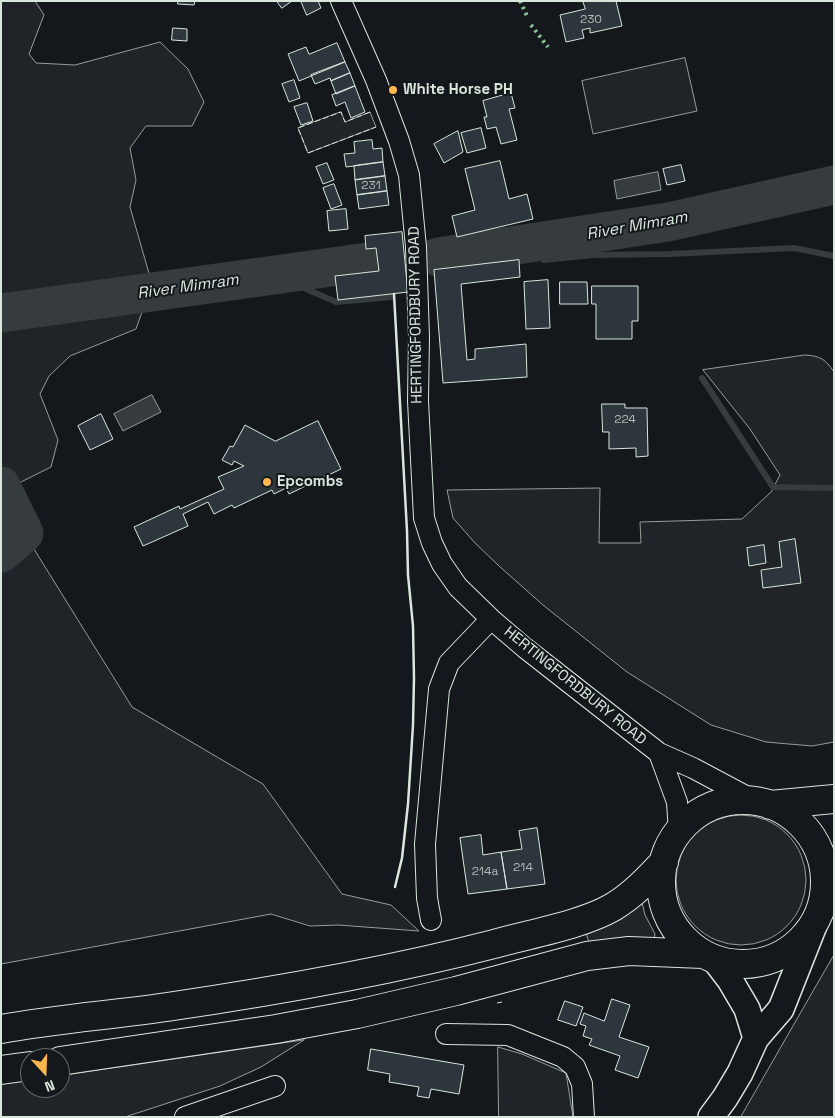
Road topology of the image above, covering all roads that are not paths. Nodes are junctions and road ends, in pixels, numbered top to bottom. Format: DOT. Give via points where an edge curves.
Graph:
graph roads {
  1 [pos="341,1"];
  2 [pos="491,619"];
  3 [pos="659,753"];
  4 [pos="834,799"];
  5 [pos="762,803"];
  6 [pos="679,832"];
  7 [pos="664,862"];
  8 [pos="825,903"];
  9 [pos="431,920"];
  10 [pos="709,956"];
  11 [pos="1,1028"];
  12 [pos="446,1034"];
  13 [pos="756,1038"];
  14 [pos="70,1060"];
  15 [pos="20,1067"];
  16 [pos="1,1070"];
  17 [pos="275,1086"];
  18 [pos="185,1117"];
  19 [pos="584,1117"];
  20 [pos="711,1117"];
  1 -- 2 [label="street, HERTINGFORDBURY ROAD" via="376,80 409,175 416,247 418,401 424,518 442,564 458,587"];
  2 -- 3 [label="street, HERTINGFORDBURY ROAD"];
  2 -- 9 [label="street, HERTINGFORDBURY ROAD" via="449,663 439,689 425,844"];
  3 -- 5 [label="street, HERTINGFORDBURY ROAD"];
  3 -- 6 [label="street, HERTINGFORDBURY ROAD" via="677,802"];
  4 -- 5 [label="highway"];
  5 -- 6 [label="highway" via="733,801 713,806 694,817"];
  5 -- 8 [label="highway" via="799,822 815,842 823,861"];
  6 -- 7 [label="highway"];
  7 -- 10 [label="highway" via="661,883 664,905 670,918 686,941"];
  7 -- 11 [label="highway" via="636,891 612,908 578,921 453,955 166,1008"];
  8 -- 10 [label="highway" via="804,938 785,953 762,962 738,964"];
  8 -- 13 [label="street" via="780,1009"];
  10 -- 13 [label="street" via="730,980 747,1009"];
  10 -- 14 [label="highway" via="629,951 587,956 357,1014"];
  12 -- 19 [label="street" via="508,1035 563,1057 575,1067 582,1084"];
  13 -- 20 [label="street" via="726,1098"];
  15 -- 16 [label="highway"];
  17 -- 18 [label="street"];
}
